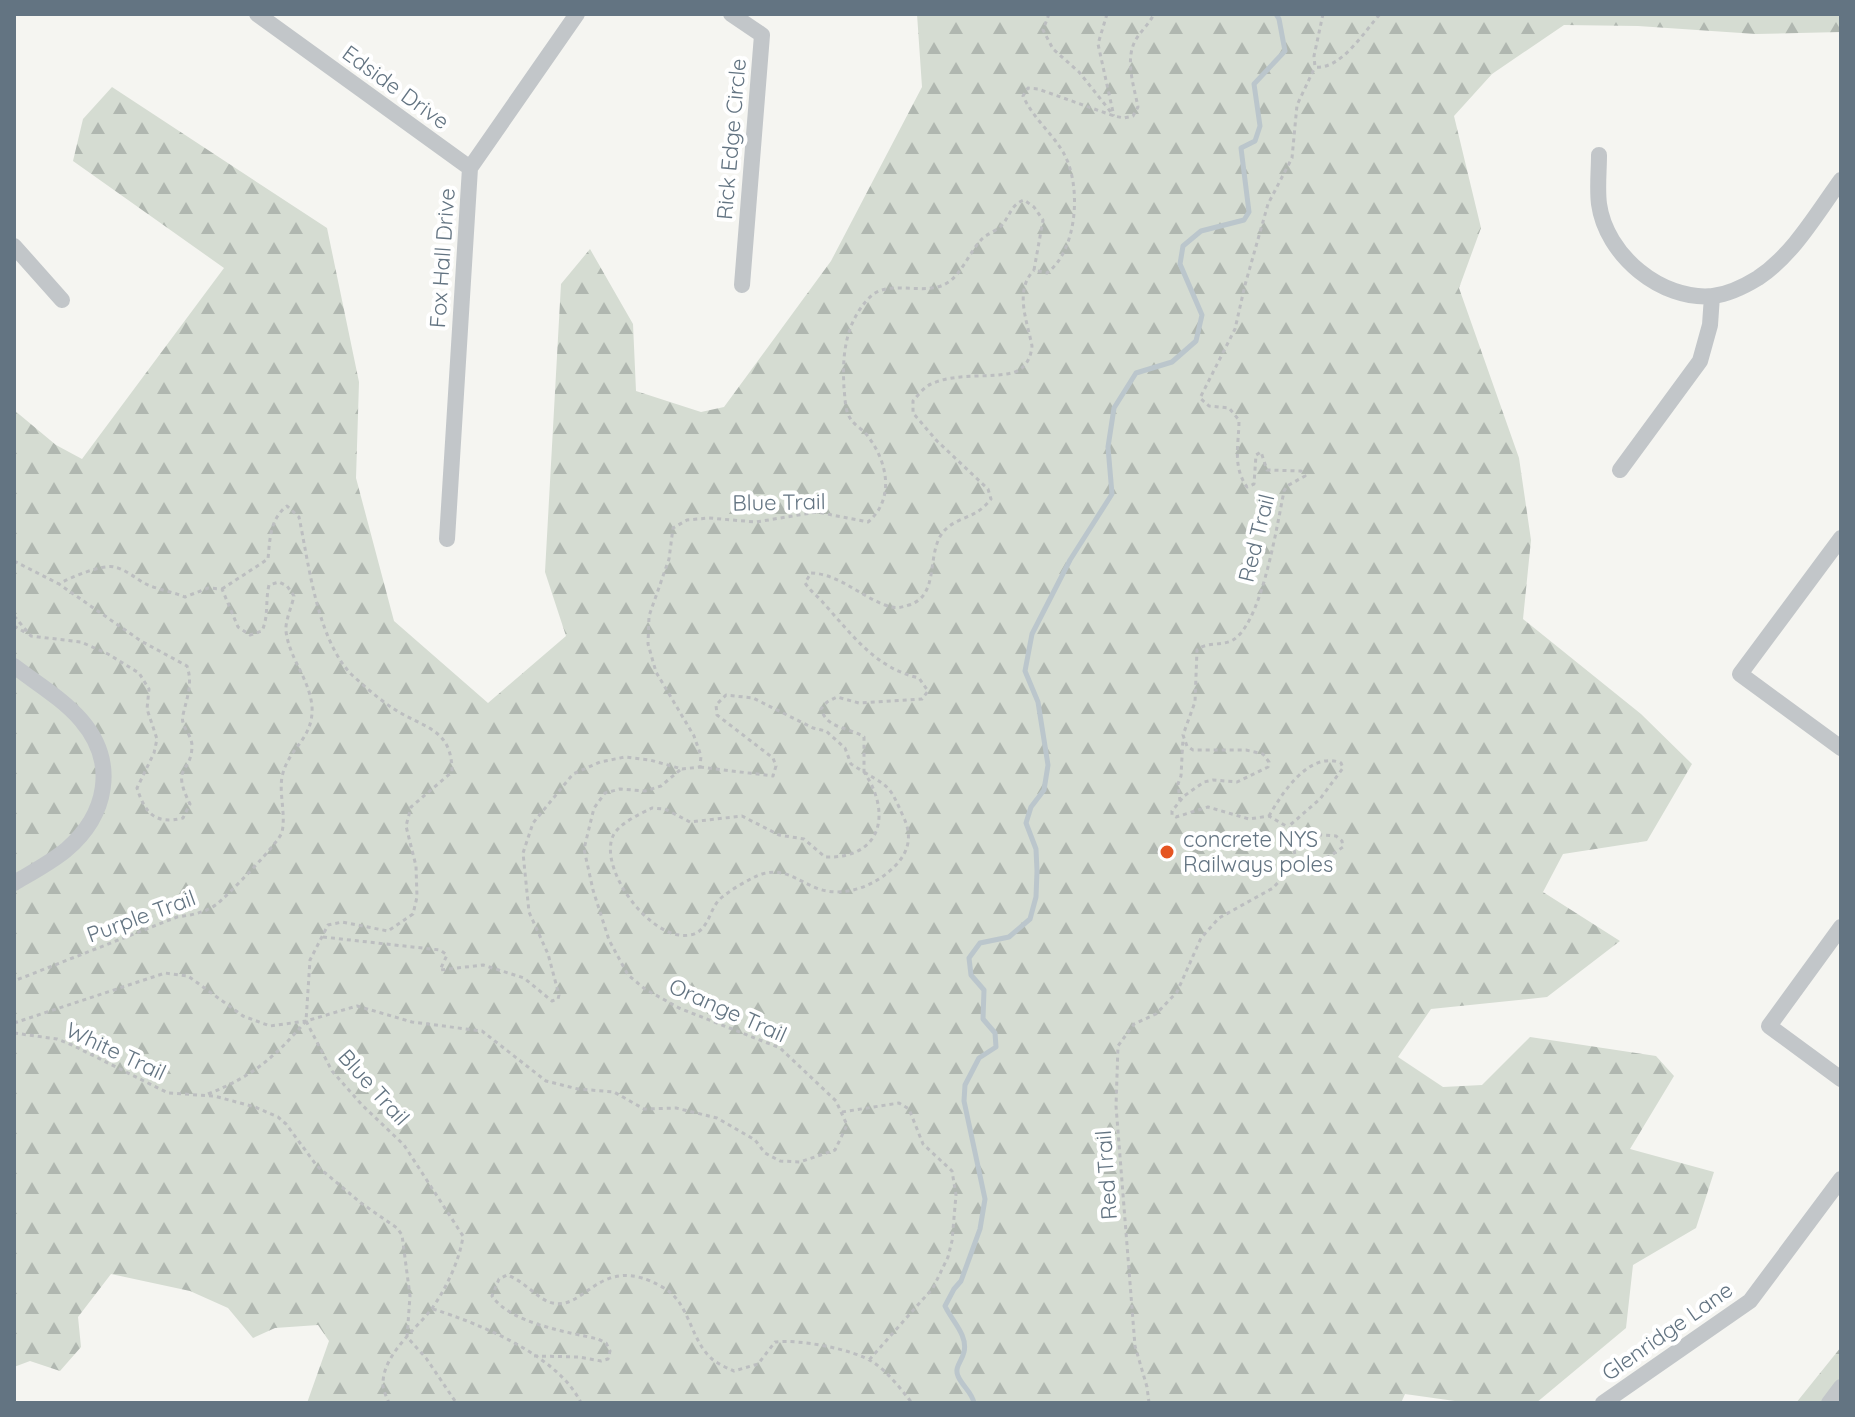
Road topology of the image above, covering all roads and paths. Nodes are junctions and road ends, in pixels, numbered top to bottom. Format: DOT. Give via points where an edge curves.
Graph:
graph roads {
  1 [pos="577,14"];
  2 [pos="731,14"];
  3 [pos="1049,14"];
  4 [pos="1107,14"];
  5 [pos="1154,14"];
  6 [pos="1323,14"];
  7 [pos="1380,14"];
  8 [pos="268,17"];
  9 [pos="1315,67"];
  10 [pos="1114,116"];
  11 [pos="1599,155"];
  12 [pos="470,168"];
  13 [pos="1841,180"];
  14 [pos="14,246"];
  15 [pos="1034,270"];
  16 [pos="742,285"];
  17 [pos="1712,296"];
  18 [pos="62,300"];
  19 [pos="1620,470"];
  20 [pos="1841,538"];
  21 [pos="447,539"];
  22 [pos="14,561"];
  23 [pos="59,584"];
  24 [pos="222,589"];
  25 [pos="14,616"];
  26 [pos="14,626"];
  27 [pos="31,636"];
  28 [pos="14,666"];
  29 [pos="1183,735"];
  30 [pos="1841,748"];
  31 [pos="700,767"];
  32 [pos="682,769"];
  33 [pos="864,772"];
  34 [pos="1180,801"];
  35 [pos="1269,816"];
  36 [pos="1289,826"];
  37 [pos="1292,833"];
  38 [pos="1285,875"];
  39 [pos="14,883"];
  40 [pos="1841,927"];
  41 [pos="323,937"];
  42 [pos="14,981"];
  43 [pos="306,1021"];
  44 [pos="14,1023"];
  45 [pos="14,1033"];
  46 [pos="1841,1079"];
  47 [pos="205,1095"];
  48 [pos="842,1112"];
  49 [pos="1841,1179"];
  50 [pos="432,1309"];
  51 [pos="407,1337"];
  52 [pos="534,1356"];
  53 [pos="869,1360"];
  54 [pos="1841,1387"];
  55 [pos="389,1403"];
  56 [pos="459,1403"];
  57 [pos="581,1403"];
  58 [pos="912,1403"];
  59 [pos="1149,1403"];
  60 [pos="1603,1403"];
  61 [pos="1829,1403"];
  1 -- 12 [label="street, Fox Hall Drive"];
  2 -- 16 [label="street, Rick Edge Circle" via="762,35"];
  3 -- 10 [label="path" via="1043,30 1053,49"];
  4 -- 10 [label="path" via="1098,44"];
  5 -- 10 [label="path" via="1132,51 1138,107 1133,116"];
  6 -- 9 [label="path"];
  7 -- 9 [label="path" via="1335,62"];
  8 -- 12 [label="street, Edside Drive"];
  9 -- 29 [label="path, Red Trail" via="1297,105 1292,158 1268,204 1235,329 1200,398 1209,406 1229,408 1239,420 1236,459 1247,487 1254,484 1256,455 1261,452 1267,470 1295,469 1305,476 1284,491 1267,571 1239,636 1197,650 1195,702"];
  10 -- 15 [label="path" via="1038,89 1028,88 1023,96 1064,154 1075,222 1055,267 1047,273"];
  11 -- 17 [label="street" via="1599,205 1625,258 1659,284 1680,293"];
  12 -- 21 [label="street, Fox Hall Drive"];
  13 -- 17 [label="street" via="1778,261 1738,289"];
  14 -- 18 [label="street"];
  15 -- 31 [label="path, Blue Trail" via="1043,220 1024,200 1014,204 1001,226 984,237 946,284 872,295 859,312 845,346 845,397 849,418 869,437 884,467 886,484 878,513 868,522 817,512 756,522 687,520 673,528 669,559 649,616 648,644 656,672 694,736"];
  15 -- 33 [label="path" via="1025,279 1022,294 1032,346 1022,368 930,384 913,401 913,413 988,489 991,499 942,533 927,591 917,603 897,609 824,573 811,573 805,583 872,657 919,678 928,691 922,699 903,702 859,703 837,697 821,709 828,721 864,737"];
  17 -- 19 [label="street" via="1700,361"];
  20 -- 30 [label="street" via="1740,674"];
  22 -- 23 [label="path"];
  23 -- 24 [label="path" via="114,566 185,597"];
  23 -- 27 [label="path" via="187,666 190,678 182,723 192,744 180,777 190,804 183,818 169,822 151,815 137,788 157,739 147,709 149,689 139,673 81,642"];
  24 -- 41 [label="path" via="268,559 270,531 287,506 299,517 321,624 349,672 393,709 439,733 452,754 452,772 411,807 406,826 416,866 413,914 388,931 342,922 328,925"];
  24 -- 42 [label="path, Purple Trail" via="238,627 250,635 262,631 269,616 269,585 279,582 294,596 285,628 312,704 311,727 282,777 282,833 216,905"];
  25 -- 27 [label="path"];
  26 -- 27 [label="path"];
  28 -- 39 [label="street" via="81,720 103,762 105,784 86,829 67,849"];
  29 -- 34 [label="path"];
  29 -- 34 [label="path" via="1193,750 1246,750 1263,754 1269,762 1264,770 1237,782 1204,782"];
  31 -- 32 [label="path"];
  31 -- 33 [label="path" via="773,776 773,758 717,715 716,705 726,695 753,698 826,731 845,748 851,764"];
  32 -- 41 [label="path" via="625,757 600,762 573,774 533,823 523,853 529,912 548,954 558,999 552,1001 524,978 483,965 440,970 447,958 440,950"];
  32 -- 48 [label="path, Orange Trail" via="645,791 605,793 594,808 584,849 609,940 628,975 645,989 780,1048"];
  33 -- 33 [label="path" via="881,818 876,835 850,856 825,857 804,839 779,835 742,816 690,822 652,808 614,832 610,844 626,895 657,925 689,935 707,922 718,900 762,874 788,873 835,893 884,879 904,857 910,838 891,788"];
  34 -- 35 [label="path" via="1172,811 1176,817 1208,807 1249,819"];
  35 -- 36 [label="path"];
  35 -- 36 [label="path" via="1282,792 1303,771 1341,763 1330,788"];
  36 -- 37 [label="path"];
  37 -- 38 [label="path" via="1296,862"];
  37 -- 38 [label="path, Red Trail" via="1336,836 1343,847"];
  38 -- 59 [label="path, Red Trail" via="1273,888 1219,918 1201,938 1177,992 1156,1014 1134,1024 1118,1046 1116,1106 1135,1346"];
  40 -- 46 [label="street" via="1769,1026"];
  41 -- 43 [label="path" via="310,960"];
  43 -- 44 [label="path" via="270,1026 243,1016 188,976 165,973"];
  43 -- 47 [label="path, White Trail" via="247,1077"];
  43 -- 48 [label="path" via="357,1006 412,1022 482,1031 546,1081 614,1092 644,1109 676,1108 717,1118 780,1161 800,1162 835,1150 847,1125"];
  43 -- 50 [label="path, Blue Trail" via="332,1071 404,1145 463,1236"];
  45 -- 47 [label="path, White Trail" via="57,1039 168,1093"];
  47 -- 51 [label="path, White Trail" via="278,1117 317,1166 397,1228 410,1296"];
  48 -- 53 [label="path" via="899,1103 909,1109 923,1144 952,1171 956,1195 952,1241 933,1288"];
  49 -- 60 [label="street, Glenridge Lane" via="1750,1301"];
  50 -- 51 [label="path"];
  50 -- 52 [label="path" via="479,1324"];
  51 -- 55 [label="path" via="387,1367 383,1385"];
  51 -- 56 [label="path"];
  52 -- 53 [label="path" via="601,1361 610,1351 598,1339 513,1315 498,1305 494,1287 507,1275 549,1302 580,1297 619,1274 664,1288 681,1304 712,1359 734,1371 758,1364 775,1342 790,1340"];
  52 -- 57 [label="path" via="560,1373"];
  53 -- 58 [label="path"];
  54 -- 61 [label="street"];
}
